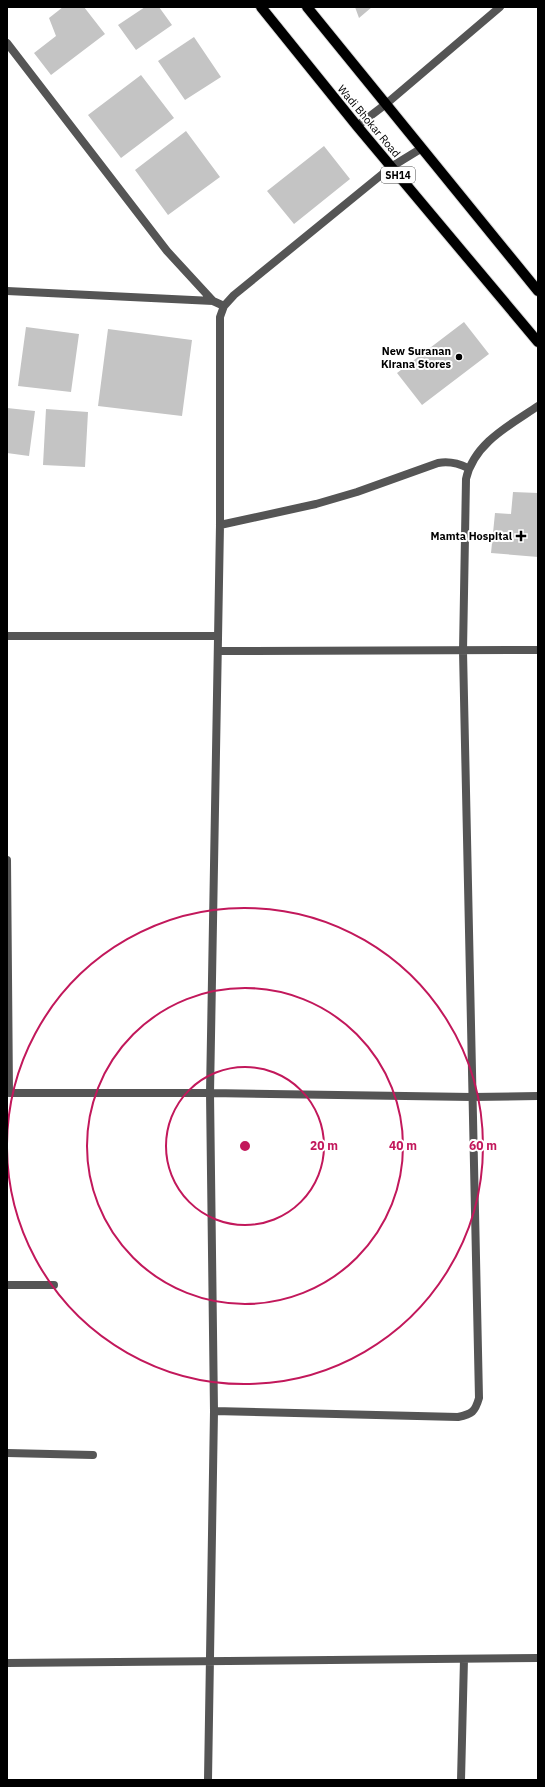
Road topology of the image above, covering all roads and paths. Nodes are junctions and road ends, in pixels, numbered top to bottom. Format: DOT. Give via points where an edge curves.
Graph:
graph roads {
  1 [pos="260,7"];
  2 [pos="307,7"];
  3 [pos="500,7"];
  4 [pos="7,43"];
  5 [pos="386,104"];
  6 [pos="357,126"];
  7 [pos="422,148"];
  8 [pos="391,167"];
  9 [pos="7,291"];
  10 [pos="538,291"];
  11 [pos="213,301"];
  12 [pos="224,306"];
  13 [pos="538,342"];
  14 [pos="538,406"];
  15 [pos="468,468"];
  16 [pos="220,525"];
  17 [pos="7,636"];
  18 [pos="218,636"];
  19 [pos="538,650"];
  20 [pos="218,651"];
  21 [pos="463,651"];
  22 [pos="7,860"];
  23 [pos="8,1093"];
  24 [pos="210,1093"];
  25 [pos="538,1096"];
  26 [pos="472,1097"];
  27 [pos="7,1285"];
  28 [pos="54,1285"];
  29 [pos="214,1411"];
  30 [pos="7,1453"];
  31 [pos="93,1455"];
  32 [pos="538,1658"];
  33 [pos="464,1659"];
  34 [pos="210,1662"];
  35 [pos="7,1663"];
  36 [pos="208,1780"];
  37 [pos="461,1780"];
  1 -- 6 [label="main road, Wadi Bhokar Road / SH14"];
  2 -- 5 [label="main road"];
  3 -- 5 [label="street"];
  4 -- 11 [label="street" via="167,251"];
  5 -- 6 [label="street"];
  5 -- 7 [label="main road"];
  6 -- 8 [label="main road, Wadi Bhokar Road / SH14"];
  7 -- 8 [label="street"];
  7 -- 10 [label="main road"];
  8 -- 12 [label="street" via="234,295"];
  8 -- 13 [label="main road, Wadi Bhokar Road / SH14"];
  9 -- 11 [label="street"];
  11 -- 12 [label="street"];
  12 -- 16 [label="street" via="220,317"];
  14 -- 15 [label="street" via="497,434 478,452"];
  15 -- 16 [label="street" via="458,463 438,463 316,504"];
  15 -- 21 [label="street"];
  16 -- 18 [label="street"];
  17 -- 18 [label="street"];
  18 -- 20 [label="street"];
  19 -- 21 [label="street"];
  20 -- 21 [label="street"];
  20 -- 24 [label="street"];
  21 -- 26 [label="street"];
  22 -- 23 [label="street"];
  23 -- 24 [label="street"];
  24 -- 26 [label="street"];
  24 -- 29 [label="street"];
  25 -- 26 [label="street"];
  26 -- 29 [label="street" via="479,1398 476,1408 468,1414 458,1416"];
  27 -- 28 [label="street"];
  29 -- 34 [label="street"];
  30 -- 31 [label="street"];
  32 -- 33 [label="street"];
  33 -- 34 [label="street"];
  33 -- 37 [label="street"];
  34 -- 35 [label="street"];
  34 -- 36 [label="street"];
}
